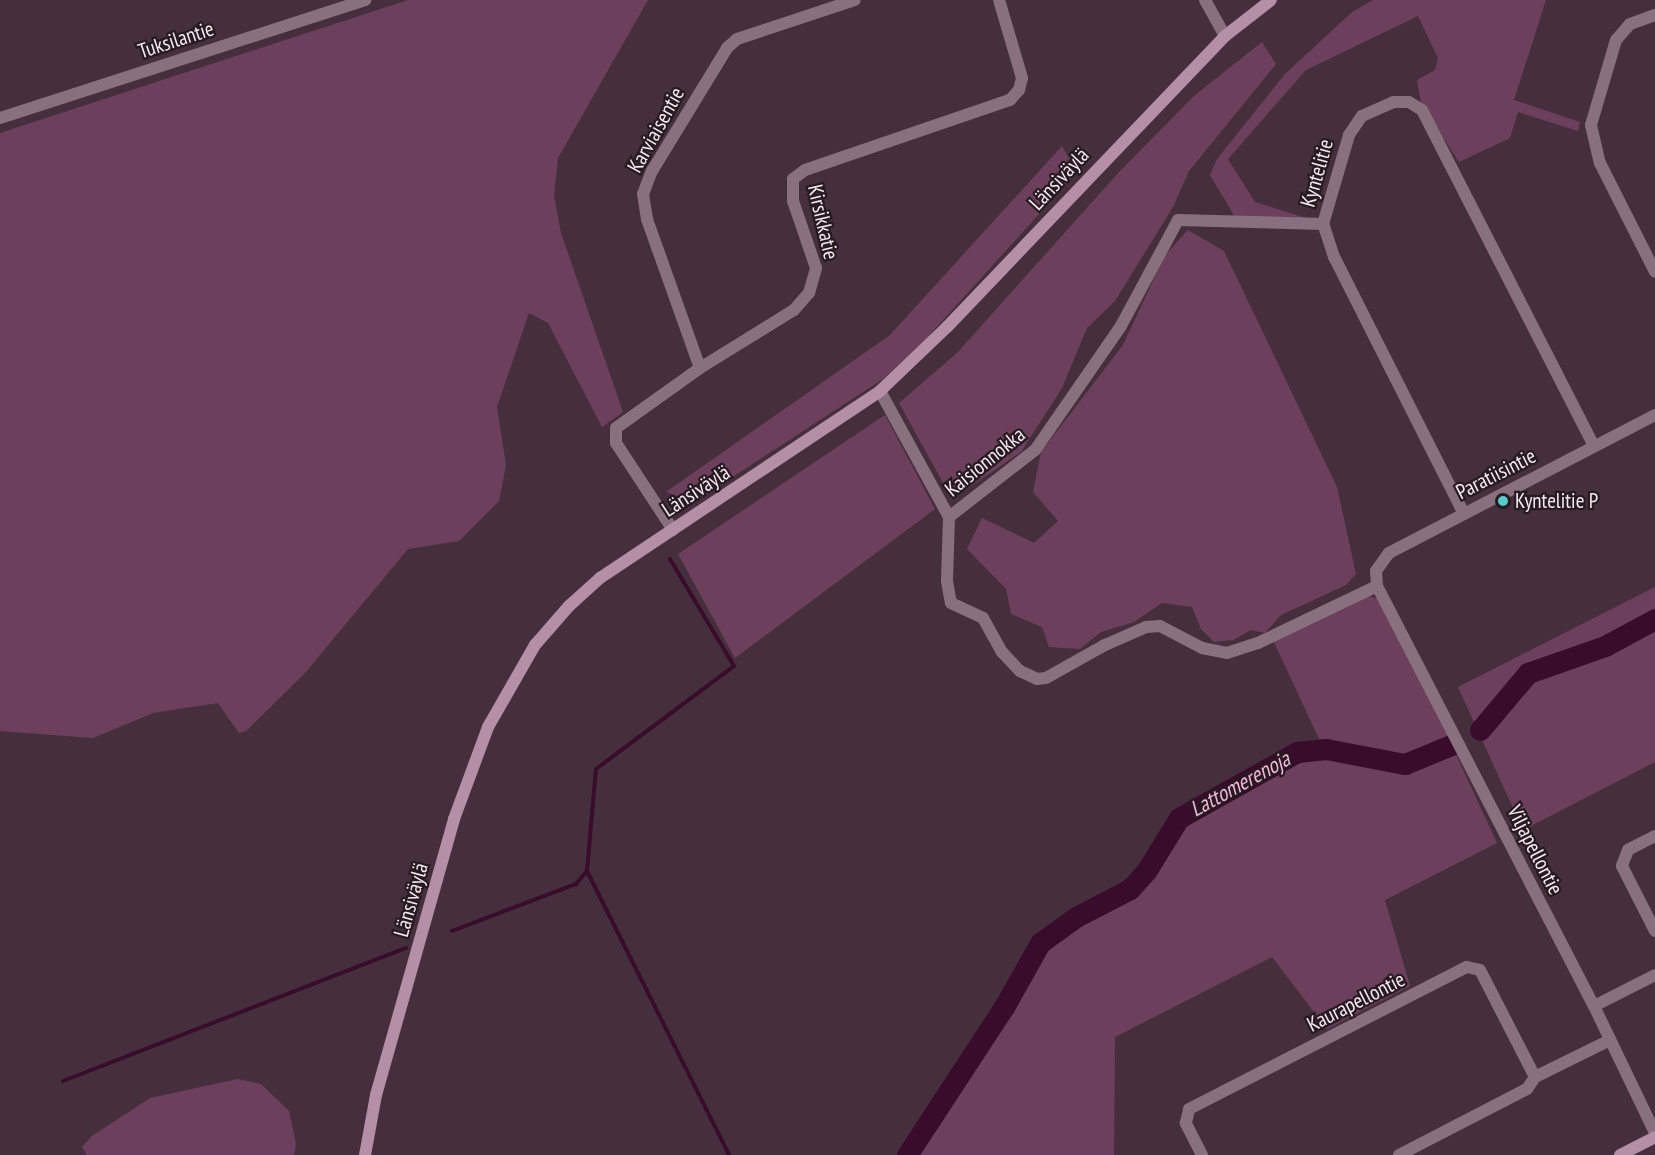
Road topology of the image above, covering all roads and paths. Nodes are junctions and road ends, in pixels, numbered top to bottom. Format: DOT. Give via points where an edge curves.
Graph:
graph roads {
  1 [pos="365,0"];
  2 [pos="855,0"];
  3 [pos="999,0"];
  4 [pos="1205,0"];
  5 [pos="1271,0"];
  6 [pos="1655,15"];
  7 [pos="1226,36"];
  8 [pos="0,118"];
  9 [pos="1323,224"];
  10 [pos="1655,272"];
  11 [pos="700,368"];
  12 [pos="880,391"];
  13 [pos="1655,415"];
  14 [pos="1594,446"];
  15 [pos="1463,512"];
  16 [pos="949,517"];
  17 [pos="673,530"];
  18 [pos="1377,586"];
  19 [pos="1655,836"];
  20 [pos="1655,931"];
  21 [pos="1655,975"];
  22 [pos="1594,1006"];
  23 [pos="1610,1040"];
  24 [pos="1535,1077"];
  25 [pos="1655,1135"];
  26 [pos="365,1155"];
  27 [pos="1202,1155"];
  28 [pos="1399,1155"];
  29 [pos="1620,1155"];
  1 -- 8 [label="street, Tuksilantie"];
  2 -- 11 [label="street, Karviaisentie" via="736,39 652,171 643,194 647,219"];
  3 -- 11 [label="street, Kirsikkatie" via="1020,66 1019,90 1010,100 805,170 793,179 793,201 816,268 810,293 794,310"];
  4 -- 7 [label="street"];
  5 -- 7 [label="main road, Länsiväylä"];
  6 -- 10 [label="street" via="1630,24 1616,40 1591,125 1600,164"];
  7 -- 12 [label="main road, Länsiväylä" via="939,335"];
  9 -- 14 [label="street, Kyntelitie" via="1349,135 1362,116 1393,102 1409,102 1422,110"];
  9 -- 15 [label="street, Kyntelitie" via="1334,257"];
  9 -- 16 [label="street, Kaisionnokka" via="1178,220 1121,326 1035,450"];
  11 -- 17 [label="street, Kirsikkatie" via="620,424 615,437"];
  12 -- 16 [label="street"];
  12 -- 17 [label="main road, Länsiväylä"];
  13 -- 14 [label="street, Paratiisintie"];
  14 -- 15 [label="street, Paratiisintie"];
  15 -- 18 [label="street, Paratiisintie" via="1389,553 1376,571"];
  16 -- 18 [label="street, Kaisionnokka" via="947,581 951,603 983,618 1002,652 1020,671 1037,679 1047,678 1146,627 1160,626 1202,648 1227,653 1258,643"];
  17 -- 26 [label="main road, Länsiväylä" via="600,578 557,618 508,687 454,819 376,1095"];
  18 -- 22 [label="street, Viljapellontie"];
  19 -- 20 [label="street" via="1628,850 1622,866"];
  21 -- 22 [label="street"];
  22 -- 23 [label="street, Viljapellontie"];
  23 -- 24 [label="street"];
  23 -- 25 [label="street, Viljapellontie"];
  24 -- 27 [label="street, Kaurapellontie" via="1480,970 1467,967 1190,1109 1186,1123"];
  24 -- 28 [label="street" via="1527,1089"];
  25 -- 29 [label="main road"];
}
